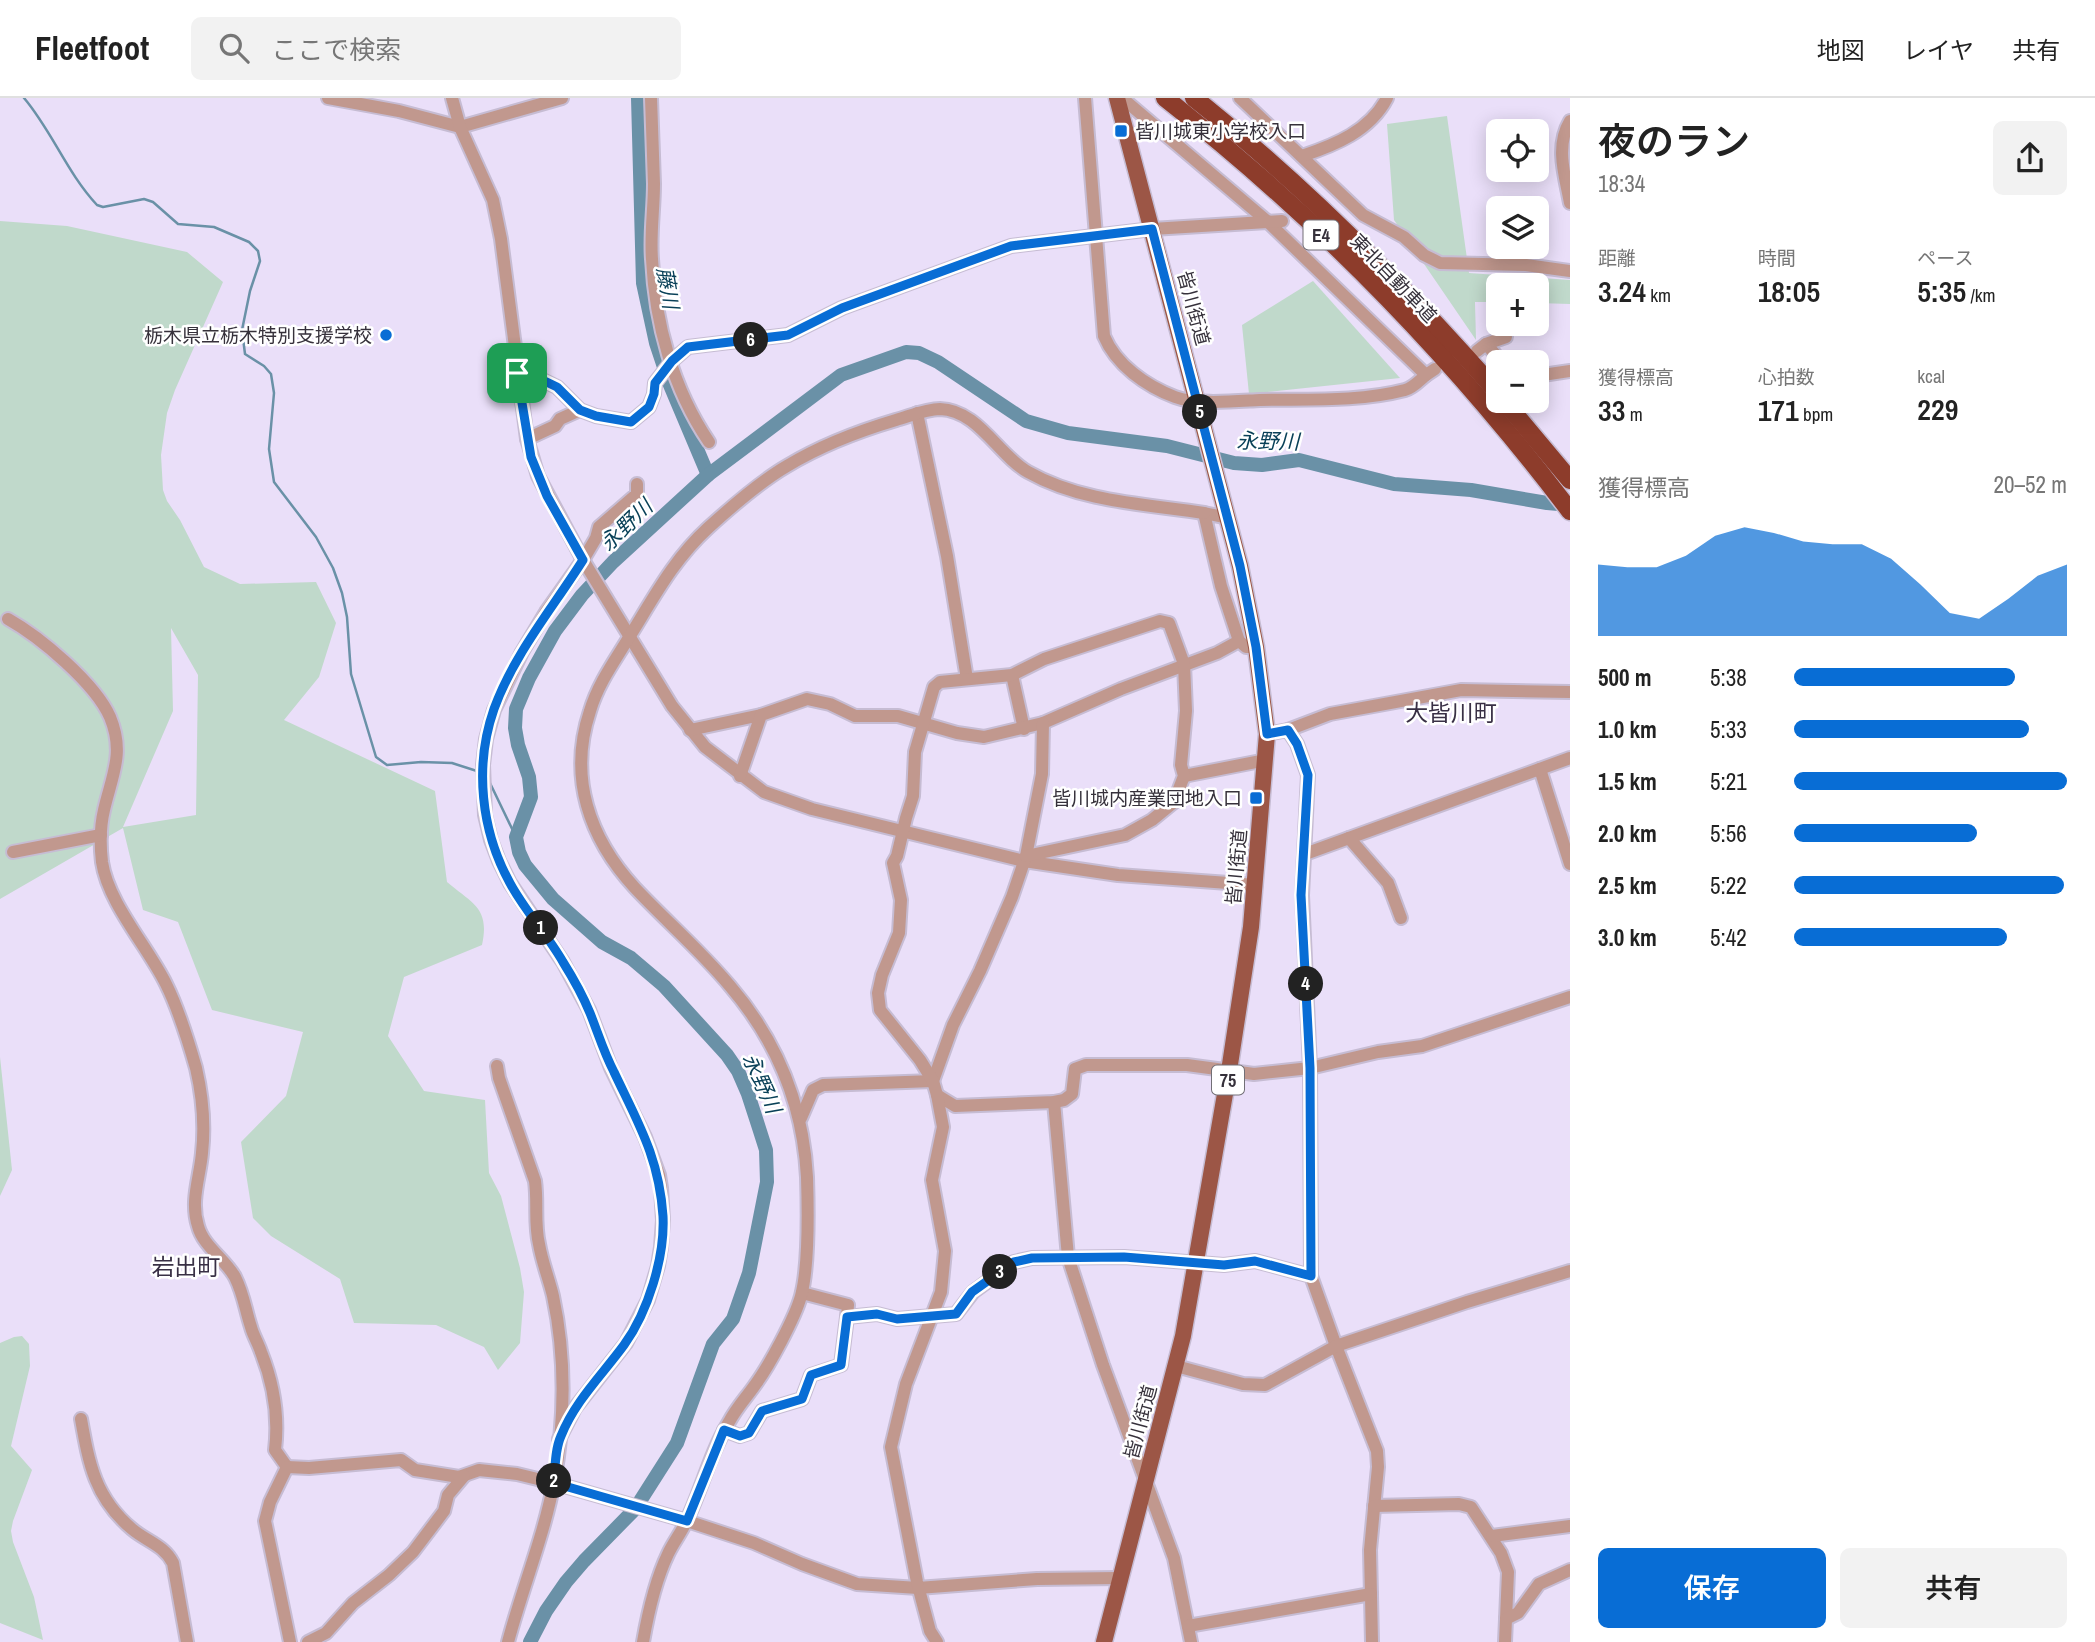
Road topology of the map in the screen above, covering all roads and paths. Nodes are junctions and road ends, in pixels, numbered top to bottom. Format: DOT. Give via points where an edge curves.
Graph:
graph roads {
  1 [pos="328,98"];
  2 [pos="452,98"];
  3 [pos="562,98"];
  4 [pos="651,98"];
  5 [pos="1085,98"];
  6 [pos="1120,98"];
  7 [pos="1165,98"];
  8 [pos="1194,98"];
  9 [pos="1240,98"];
  10 [pos="1387,98"];
  11 [pos="1570,121"];
  12 [pos="460,127"];
  13 [pos="1302,156"];
  14 [pos="1570,203"];
  15 [pos="1267,221"];
  16 [pos="1282,221"];
  17 [pos="1152,229"];
  18 [pos="1096,235"];
  19 [pos="1570,271"];
  20 [pos="1506,337"];
  21 [pos="1486,351"];
  22 [pos="672,361"];
  23 [pos="1570,371"];
  24 [pos="517,373"];
  25 [pos="1549,374"];
  26 [pos="1486,380"];
  27 [pos="1198,402"];
  28 [pos="580,410"];
  29 [pos="1514,413"];
  30 [pos="917,414"];
  31 [pos="527,439"];
  32 [pos="709,442"];
  33 [pos="1570,480"];
  34 [pos="637,484"];
  35 [pos="1570,511"];
  36 [pos="1204,513"];
  37 [pos="1227,515"];
  38 [pos="585,563"];
  39 [pos="8,619"];
  40 [pos="627,633"];
  41 [pos="1239,641"];
  42 [pos="1256,647"];
  43 [pos="1184,664"];
  44 [pos="1012,674"];
  45 [pos="967,679"];
  46 [pos="1570,692"];
  47 [pos="761,715"];
  48 [pos="923,723"];
  49 [pos="1043,723"];
  50 [pos="1024,729"];
  51 [pos="690,730"];
  52 [pos="1288,730"];
  53 [pos="1267,734"];
  54 [pos="1570,758"];
  55 [pos="1266,760"];
  56 [pos="1540,769"];
  57 [pos="740,776"];
  58 [pos="1184,776"];
  59 [pos="903,831"];
  60 [pos="101,835"];
  61 [pos="1349,838"];
  62 [pos="13,852"];
  63 [pos="1305,854"];
  64 [pos="1025,859"];
  65 [pos="1570,864"];
  66 [pos="1256,885"];
  67 [pos="1401,918"];
  68 [pos="1570,997"];
  69 [pos="497,1066"];
  70 [pos="1310,1068"];
  71 [pos="1229,1072"];
  72 [pos="933,1081"];
  73 [pos="937,1095"];
  74 [pos="1054,1102"];
  75 [pos="801,1118"];
  76 [pos="1068,1257"];
  77 [pos="1196,1261"];
  78 [pos="1570,1271"];
  79 [pos="1311,1276"];
  80 [pos="802,1293"];
  81 [pos="931,1315"];
  82 [pos="847,1317"];
  83 [pos="1336,1346"];
  84 [pos="1177,1366"];
  85 [pos="82,1419"];
  86 [pos="724,1430"];
  87 [pos="559,1439"];
  88 [pos="287,1467"];
  89 [pos="464,1476"];
  90 [pos="554,1483"];
  91 [pos="1145,1484"];
  92 [pos="1374,1506"];
  93 [pos="687,1521"];
  94 [pos="1570,1526"];
  95 [pos="1492,1536"];
  96 [pos="1570,1570"];
  97 [pos="1119,1578"];
  98 [pos="918,1588"];
  99 [pos="1371,1594"];
  100 [pos="1506,1619"];
  101 [pos="1188,1626"];
  102 [pos="187,1642"];
  103 [pos="290,1642"];
  104 [pos="308,1642"];
  105 [pos="508,1642"];
  106 [pos="643,1642"];
  107 [pos="937,1642"];
  108 [pos="1104,1642"];
  109 [pos="1191,1642"];
  110 [pos="1372,1642"];
  111 [pos="1505,1642"];
  1 -- 12 [label="street"];
  2 -- 12 [label="street"];
  3 -- 12 [label="street"];
  4 -- 22 [label="street" via="653,284"];
  5 -- 18 [label="street"];
  6 -- 15 [label="street"];
  6 -- 17 [label="main road, 皆川街道 / 75"];
  7 -- 35 [label="highway, 東北自動車道 / E4" via="1338,250 1465,384"];
  8 -- 26 [label="highway, 東北自動車道 / E4" via="1352,238"];
  9 -- 13 [label="street"];
  10 -- 13 [label="street" via="1353,135"];
  11 -- 14 [label="street" via="1563,133 1562,153"];
  12 -- 24 [label="street" via="493,200"];
  13 -- 19 [label="street" via="1356,216 1404,237 1440,263"];
  15 -- 16 [label="street"];
  15 -- 17 [label="street"];
  15 -- 27 [label="street" via="1431,372 1409,389 1388,394"];
  17 -- 18 [label="street"];
  17 -- 27 [label="main road, 皆川街道 / 75"];
  18 -- 22 [label="street" via="1011,246 842,308 788,335 688,347"];
  18 -- 27 [label="street" via="1104,336 1109,347 1143,382"];
  20 -- 21 [label="street" via="1481,347"];
  22 -- 28 [label="street" via="655,383 649,407 631,422"];
  22 -- 32 [label="street" via="689,411"];
  23 -- 25 [label="street"];
  24 -- 28 [label="street" via="557,387"];
  24 -- 31 [label="street"];
  27 -- 37 [label="main road, 皆川街道 / 75"];
  28 -- 31 [label="street"];
  29 -- 33 [label="highway"];
  30 -- 36 [label="street" via="938,409 963,416 1024,470 1066,490"];
  30 -- 40 [label="street" via="793,462 730,508 679,556"];
  30 -- 45 [label="street"];
  31 -- 38 [label="street" via="547,496"];
  34 -- 38 [label="street" via="637,494 599,527"];
  36 -- 37 [label="street"];
  36 -- 41 [label="street" via="1220,586"];
  37 -- 42 [label="main road, 皆川街道 / 75"];
  38 -- 40 [label="street"];
  38 -- 87 [label="street" via="546,612 494,710 483,765 485,815 510,883 589,1010 611,1068 646,1137 659,1175 663,1220 658,1266 648,1300 625,1343 575,1408"];
  39 -- 60 [label="street" via="67,665 108,713 118,755"];
  40 -- 51 [label="street"];
  40 -- 75 [label="street" via="598,689 584,730 582,769 590,819 597,838 634,886 733,989 780,1060"];
  41 -- 42 [label="street" via="1246,648"];
  41 -- 43 [label="street"];
  42 -- 53 [label="main road, 皆川街道 / 75"];
  43 -- 44 [label="street" via="1169,623 1160,621"];
  43 -- 49 [label="street"];
  43 -- 58 [label="street"];
  44 -- 45 [label="street"];
  44 -- 50 [label="street"];
  45 -- 48 [label="street" via="934,687"];
  46 -- 52 [label="street" via="1461,690 1330,714"];
  47 -- 48 [label="street" via="807,699 855,716 898,716"];
  47 -- 51 [label="street"];
  47 -- 57 [label="street"];
  48 -- 50 [label="street" via="984,737"];
  48 -- 59 [label="street"];
  49 -- 50 [label="street"];
  49 -- 64 [label="street" via="1042,774"];
  51 -- 57 [label="street"];
  52 -- 53 [label="street"];
  52 -- 63 [label="street" via="1308,775"];
  53 -- 55 [label="main road, 皆川街道 / 75"];
  54 -- 56 [label="street"];
  55 -- 58 [label="street"];
  55 -- 66 [label="main road, 皆川街道 / 75"];
  56 -- 61 [label="street"];
  56 -- 65 [label="street"];
  57 -- 59 [label="street" via="764,792 800,805"];
  58 -- 64 [label="street" via="1174,802 1125,835"];
  59 -- 64 [label="street"];
  59 -- 72 [label="street" via="893,863 901,900 898,933 882,975 880,1010"];
  60 -- 62 [label="street"];
  60 -- 88 [label="street" via="107,880 166,984 196,1069 204,1128 194,1203 198,1228 244,1296 270,1380 278,1428 275,1450"];
  61 -- 63 [label="street"];
  61 -- 67 [label="street" via="1388,883"];
  63 -- 70 [label="street" via="1301,895"];
  64 -- 66 [label="street" via="1118,875"];
  64 -- 72 [label="street"];
  66 -- 71 [label="main road, 皆川街道 / 75"];
  68 -- 70 [label="street" via="1422,1046"];
  69 -- 87 [label="street" via="535,1181 539,1247 561,1342"];
  70 -- 71 [label="street"];
  70 -- 79 [label="street"];
  71 -- 74 [label="street" via="1186,1065 1086,1065 1075,1069 1072,1094"];
  71 -- 77 [label="main road, 皆川街道 / 75"];
  72 -- 73 [label="street"];
  72 -- 75 [label="street" via="823,1085 813,1090"];
  73 -- 74 [label="street" via="955,1106"];
  73 -- 81 [label="street" via="943,1127 932,1180 945,1251 941,1292"];
  74 -- 76 [label="street"];
  75 -- 80 [label="street" via="807,1180"];
  76 -- 77 [label="street"];
  76 -- 81 [label="street" via="1014,1262 972,1292 956,1314"];
  76 -- 91 [label="street"];
  77 -- 79 [label="street" via="1224,1265 1255,1261"];
  77 -- 84 [label="main road, 皆川街道 / 75"];
  78 -- 83 [label="street"];
  79 -- 83 [label="street"];
  80 -- 82 [label="street" via="848,1306"];
  80 -- 86 [label="street" via="769,1363"];
  81 -- 82 [label="street"];
  81 -- 98 [label="street" via="906,1384 891,1447"];
  82 -- 86 [label="street" via="841,1365 811,1375 802,1399 762,1411 749,1433 740,1436"];
  83 -- 84 [label="street" via="1265,1385 1243,1384"];
  83 -- 92 [label="street" via="1377,1451"];
  84 -- 91 [label="main road, 皆川街道 / 75"];
  85 -- 102 [label="street" via="94,1477 104,1500 134,1531 167,1552 173,1563"];
  86 -- 93 [label="street"];
  87 -- 90 [label="street"];
  88 -- 89 [label="street" via="401,1460 415,1470"];
  88 -- 103 [label="street" via="265,1521"];
  89 -- 90 [label="street" via="479,1470"];
  89 -- 104 [label="street" via="413,1552 353,1603 326,1633"];
  90 -- 93 [label="street"];
  90 -- 105 [label="street"];
  91 -- 97 [label="main road, 皆川街道 / 75"];
  91 -- 101 [label="street" via="1174,1558"];
  92 -- 95 [label="street" via="1471,1507"];
  92 -- 99 [label="street"];
  93 -- 98 [label="street" via="857,1584"];
  93 -- 106 [label="street" via="667,1555"];
  94 -- 95 [label="street"];
  95 -- 100 [label="street" via="1508,1572"];
  96 -- 100 [label="street" via="1539,1584 1518,1612"];
  97 -- 98 [label="street" via="1037,1578"];
  97 -- 108 [label="main road, 皆川街道 / 75"];
  98 -- 107 [label="street"];
  99 -- 101 [label="street"];
  99 -- 110 [label="street"];
  100 -- 111 [label="street"];
  101 -- 109 [label="street"];
}
